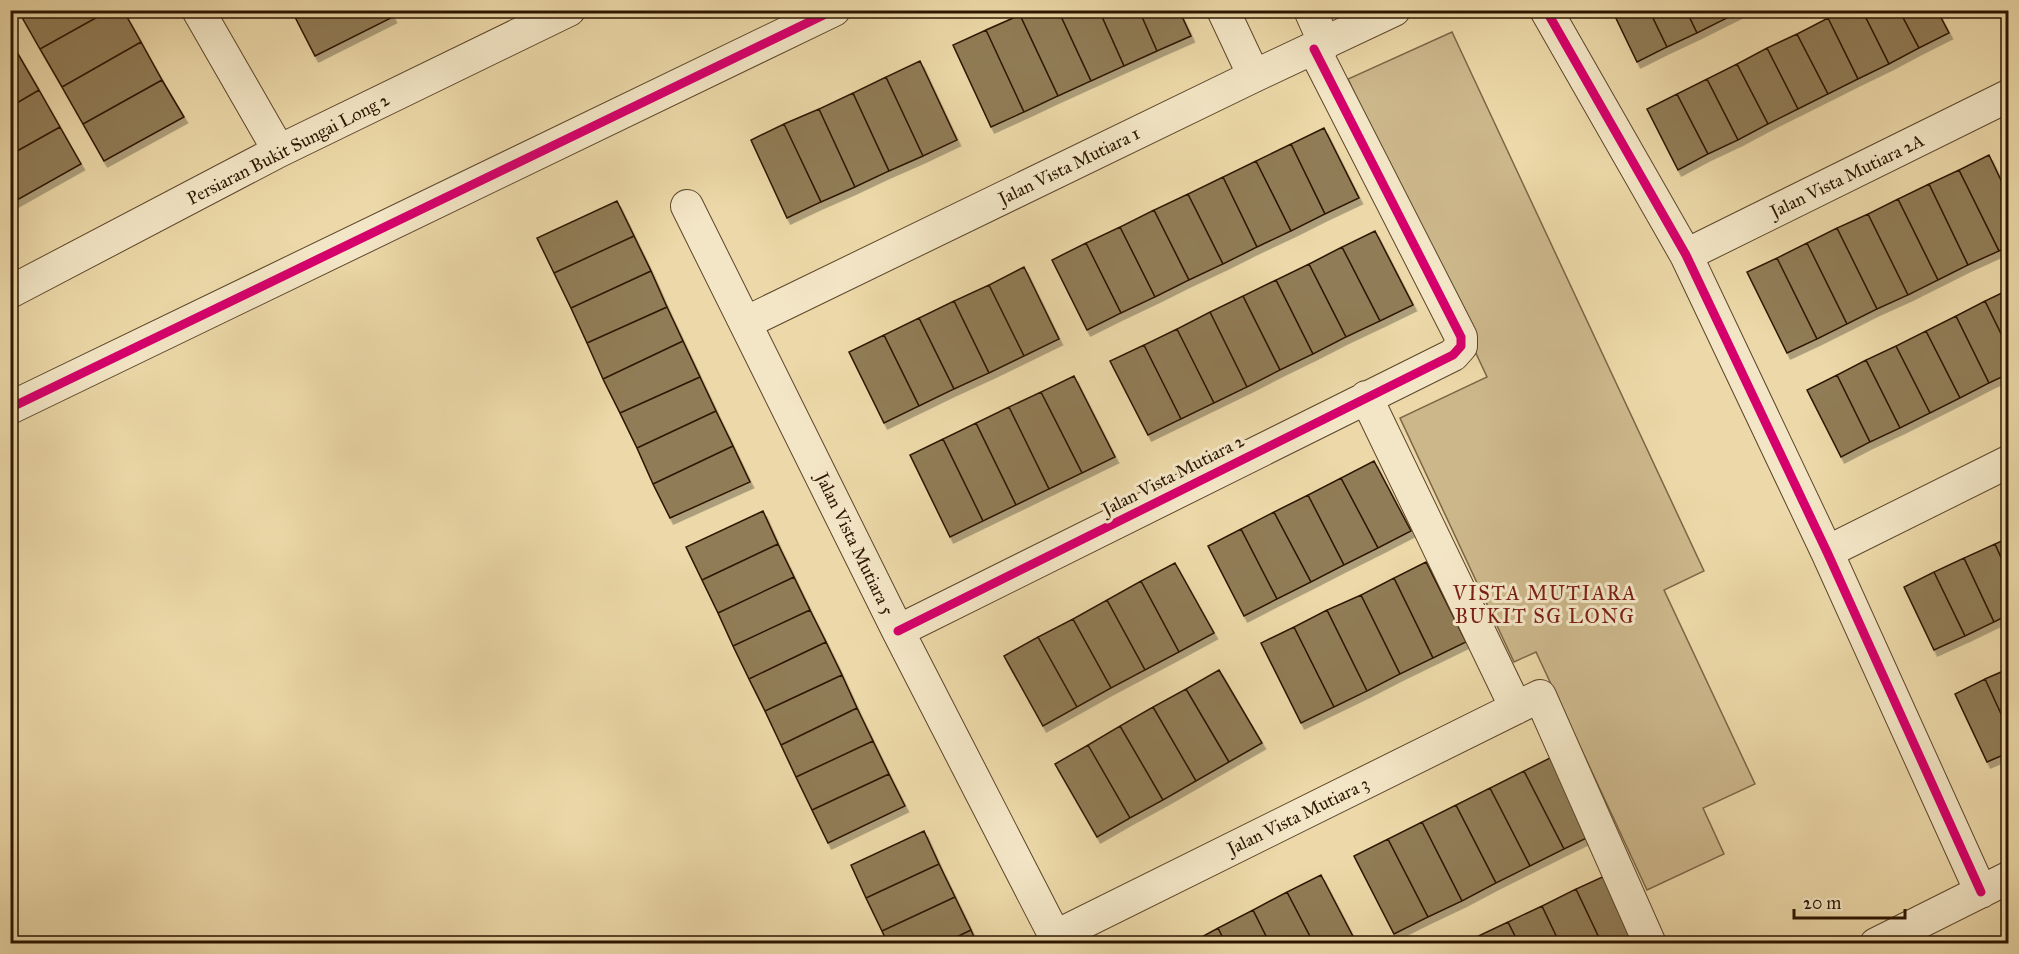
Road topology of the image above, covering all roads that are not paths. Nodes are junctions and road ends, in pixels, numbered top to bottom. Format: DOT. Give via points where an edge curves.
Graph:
graph roads {
  1 [pos="198,10"];
  2 [pos="569,10"];
  3 [pos="834,10"];
  4 [pos="1223,10"];
  5 [pos="1310,10"];
  6 [pos="1394,10"];
  7 [pos="1546,10"];
  8 [pos="1319,46"];
  9 [pos="1254,76"];
  10 [pos="2008,96"];
  11 [pos="279,151"];
  12 [pos="687,206"];
  13 [pos="1686,255"];
  14 [pos="10,292"];
  15 [pos="745,323"];
  16 [pos="1366,397"];
  17 [pos="10,408"];
  18 [pos="2008,462"];
  19 [pos="1827,552"];
  20 [pos="898,631"];
  21 [pos="1528,702"];
  22 [pos="2008,878"];
  23 [pos="1981,892"];
  24 [pos="1057,940"];
  25 [pos="1650,944"];
  26 [pos="1876,944"];
  1 -- 11 [label="street"];
  2 -- 11 [label="street, Persiaran Bukit Sungai Long 2"];
  3 -- 17 [label="street"];
  4 -- 9 [label="street"];
  5 -- 8 [label="street"];
  6 -- 8 [label="street, Jalan Vista Mutiara 1"];
  7 -- 13 [label="street"];
  8 -- 9 [label="street, Jalan Vista Mutiara 1"];
  8 -- 16 [label="street, Jalan Vista Mutiara 2" via="1461,337 1461,346 1454,355"];
  9 -- 15 [label="street, Jalan Vista Mutiara 1"];
  10 -- 13 [label="street, Jalan Vista Mutiara 2A"];
  11 -- 14 [label="street, Persiaran Bukit Sungai Long 2"];
  12 -- 15 [label="street, Jalan Vista Mutiara 5"];
  13 -- 19 [label="street"];
  15 -- 20 [label="street, Jalan Vista Mutiara 5"];
  16 -- 20 [label="street, Jalan Vista Mutiara 2"];
  16 -- 21 [label="street"];
  18 -- 19 [label="street"];
  19 -- 23 [label="street"];
  20 -- 24 [label="street, Jalan Vista Mutiara 5"];
  21 -- 24 [label="street, Jalan Vista Mutiara 3"];
  21 -- 25 [label="street"];
  22 -- 23 [label="street"];
  23 -- 26 [label="street"];
}
